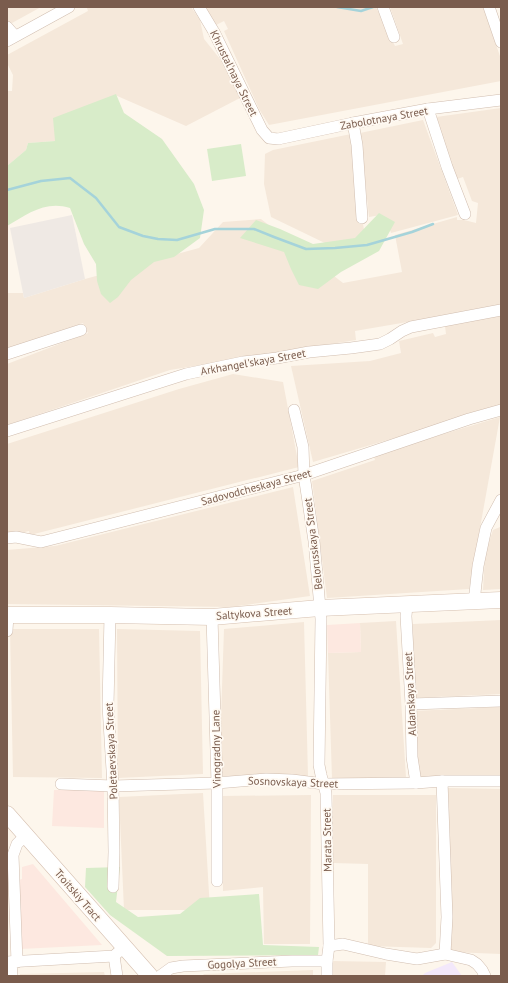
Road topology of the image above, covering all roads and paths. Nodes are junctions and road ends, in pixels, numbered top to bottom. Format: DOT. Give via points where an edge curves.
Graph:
graph roads {
  1 [pos="69,7"];
  2 [pos="199,7"];
  3 [pos="383,7"];
  4 [pos="489,7"];
  5 [pos="7,27"];
  6 [pos="394,37"];
  7 [pos="11,39"];
  8 [pos="501,42"];
  9 [pos="501,100"];
  10 [pos="428,109"];
  11 [pos="354,123"];
  12 [pos="269,138"];
  13 [pos="465,214"];
  14 [pos="362,218"];
  15 [pos="501,310"];
  16 [pos="81,330"];
  17 [pos="7,354"];
  18 [pos="294,410"];
  19 [pos="501,410"];
  20 [pos="7,431"];
  21 [pos="304,475"];
  22 [pos="501,500"];
  23 [pos="7,538"];
  24 [pos="501,600"];
  25 [pos="474,602"];
  26 [pos="407,605"];
  27 [pos="320,608"];
  28 [pos="7,615"];
  29 [pos="110,615"];
  30 [pos="212,617"];
  31 [pos="7,632"];
  32 [pos="501,701"];
  33 [pos="411,704"];
  34 [pos="442,781"];
  35 [pos="501,781"];
  36 [pos="217,782"];
  37 [pos="416,783"];
  38 [pos="61,784"];
  39 [pos="324,784"];
  40 [pos="113,786"];
  41 [pos="7,814"];
  42 [pos="26,835"];
  43 [pos="218,881"];
  44 [pos="113,887"];
  45 [pos="329,946"];
  46 [pos="119,952"];
  47 [pos="445,954"];
  48 [pos="327,961"];
  49 [pos="12,962"];
  50 [pos="12,976"];
  51 [pos="116,976"];
  52 [pos="150,976"];
  53 [pos="160,976"];
  54 [pos="327,976"];
  55 [pos="485,976"];
  1 -- 7 [label="street"];
  2 -- 12 [label="street, Khrustal'naya Street" via="262,130"];
  3 -- 6 [label="street"];
  4 -- 8 [label="street"];
  5 -- 7 [label="street"];
  9 -- 10 [label="street, Zabolotnaya Street"];
  10 -- 11 [label="street, Zabolotnaya Street"];
  10 -- 13 [label="street"];
  11 -- 12 [label="street, Zabolotnaya Street" via="278,139"];
  11 -- 14 [label="street"];
  15 -- 20 [label="street, Arkhangel'skaya Street" via="411,327 380,344 244,362 186,374"];
  16 -- 17 [label="street"];
  18 -- 21 [label="street, Belorusskaya Street" via="303,447"];
  19 -- 21 [label="street, Sadovodcheskaya Street" via="469,418"];
  21 -- 23 [label="street, Sadovodcheskaya Street" via="40,542 16,537"];
  21 -- 27 [label="street, Belorusskaya Street" via="314,541"];
  22 -- 25 [label="street" via="486,528"];
  24 -- 25 [label="main road, Saltykova Street"];
  25 -- 26 [label="main road, Saltykova Street"];
  26 -- 27 [label="main road, Saltykova Street"];
  26 -- 33 [label="street, Aldanskaya Street"];
  27 -- 30 [label="main road, Saltykova Street"];
  27 -- 39 [label="street, Marata Street" via="319,765"];
  28 -- 29 [label="main road, Saltykova Street"];
  28 -- 31 [label="street"];
  29 -- 30 [label="main road, Saltykova Street"];
  29 -- 40 [label="street, Poletaevskaya Street" via="108,706"];
  30 -- 36 [label="street, Vinogradny Lane"];
  32 -- 33 [label="street"];
  33 -- 37 [label="street, Aldanskaya Street" via="412,757"];
  34 -- 35 [label="street, Sosnovskaya Street"];
  34 -- 37 [label="street, Sosnovskaya Street"];
  34 -- 47 [label="street" via="447,916"];
  36 -- 39 [label="street, Sosnovskaya Street" via="292,780"];
  36 -- 40 [label="street, Sosnovskaya Street"];
  36 -- 43 [label="street, Vinogradny Lane"];
  37 -- 39 [label="street, Sosnovskaya Street"];
  38 -- 40 [label="street, Sosnovskaya Street"];
  39 -- 45 [label="street, Marata Street"];
  40 -- 44 [label="street, Poletaevskaya Street"];
  41 -- 42 [label="main road, Troitskiy Tract"];
  42 -- 46 [label="main road, Troitskiy Tract"];
  42 -- 49 [label="street" via="17,844 13,855"];
  45 -- 47 [label="street" via="343,944 417,959"];
  45 -- 48 [label="street, Marata Street"];
  46 -- 49 [label="street"];
  46 -- 51 [label="street"];
  46 -- 52 [label="main road, Troitskiy Tract"];
  47 -- 55 [label="street" via="471,960 478,964"];
  48 -- 53 [label="street, Gogolya Street" via="183,966 171,968"];
  48 -- 54 [label="street, Marata Street"];
  49 -- 50 [label="street"];
}
